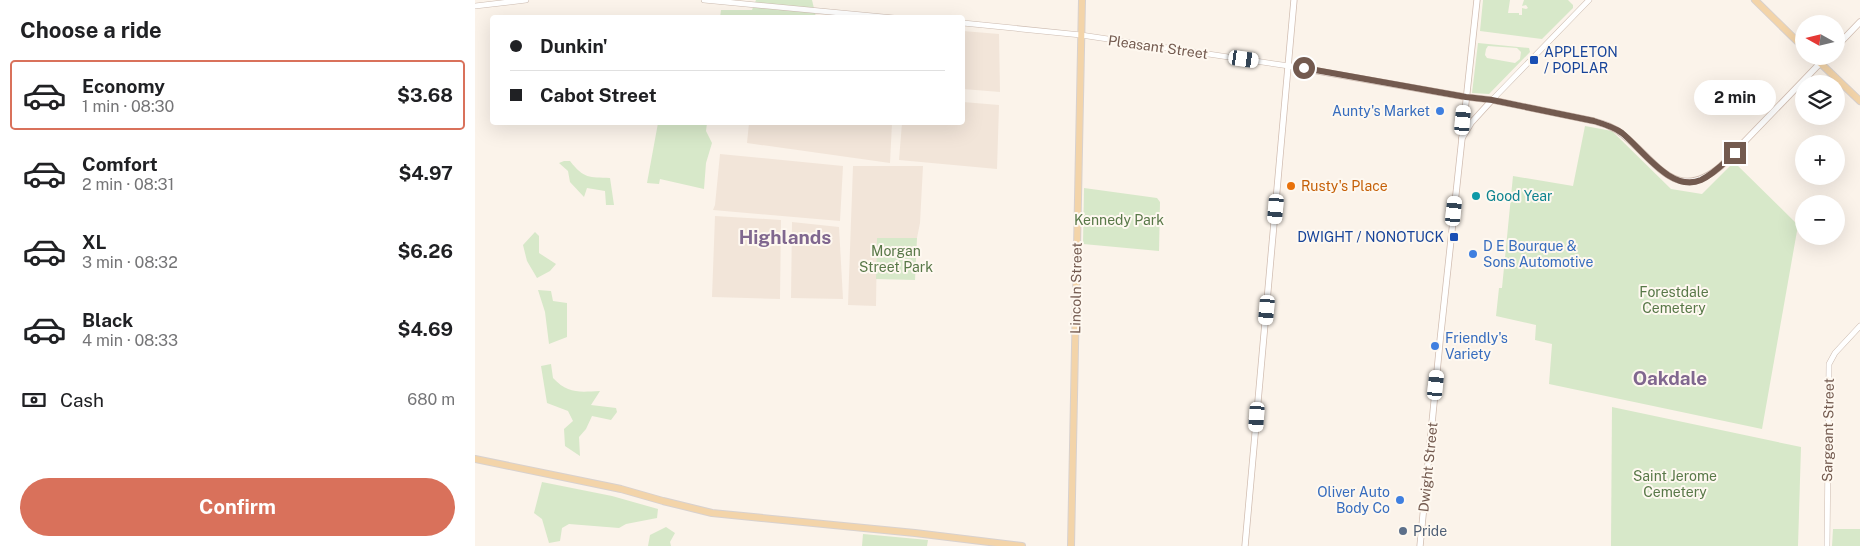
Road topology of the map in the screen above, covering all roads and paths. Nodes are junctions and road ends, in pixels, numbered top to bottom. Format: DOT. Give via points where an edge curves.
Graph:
graph roads {
  1 [pos="526,0"];
  2 [pos="704,0"];
  3 [pos="1082,0"];
  4 [pos="1294,0"];
  5 [pos="1477,0"];
  6 [pos="1589,0"];
  7 [pos="1755,0"];
  8 [pos="475,6"];
  9 [pos="862,15"];
  10 [pos="1860,22"];
  11 [pos="965,23"];
  12 [pos="1081,35"];
  13 [pos="1845,38"];
  14 [pos="1795,39"];
  15 [pos="1819,65"];
  16 [pos="1821,65"];
  17 [pos="1289,66"];
  18 [pos="1466,97"];
  19 [pos="1492,100"];
  20 [pos="1860,101"];
  21 [pos="1462,139"];
  22 [pos="1860,326"];
  23 [pos="475,459"];
  24 [pos="1022,546"];
  25 [pos="1071,546"];
  26 [pos="1245,546"];
  27 [pos="1420,546"];
  28 [pos="1827,546"];
  1 -- 8 [label="street"];
  2 -- 9 [label="street"];
  3 -- 12 [label="main road, Lincoln Street"];
  4 -- 17 [label="main road"];
  5 -- 18 [label="main road, Dwight Street"];
  6 -- 19 [label="street"];
  7 -- 14 [label="main road"];
  10 -- 13 [label="main road"];
  11 -- 12 [label="street, Pleasant Street"];
  12 -- 17 [label="street, Pleasant Street"];
  12 -- 25 [label="main road, Lincoln Street"];
  15 -- 19 [label="main road, Pleasant Street" via="1721,166 1701,180 1688,182 1679,181 1664,172 1610,126"];
  16 -- 20 [label="main road"];
  17 -- 18 [label="main road, Pleasant Street"];
  17 -- 26 [label="main road"];
  18 -- 19 [label="main road, Pleasant Street"];
  18 -- 21 [label="main road, Dwight Street"];
  19 -- 21 [label="main road" via="1471,123"];
  21 -- 27 [label="main road, Dwight Street"];
  22 -- 28 [label="street, Sargeant Street" via="1829,364"];
  23 -- 24 [label="main road" via="621,489 712,513"];
}
